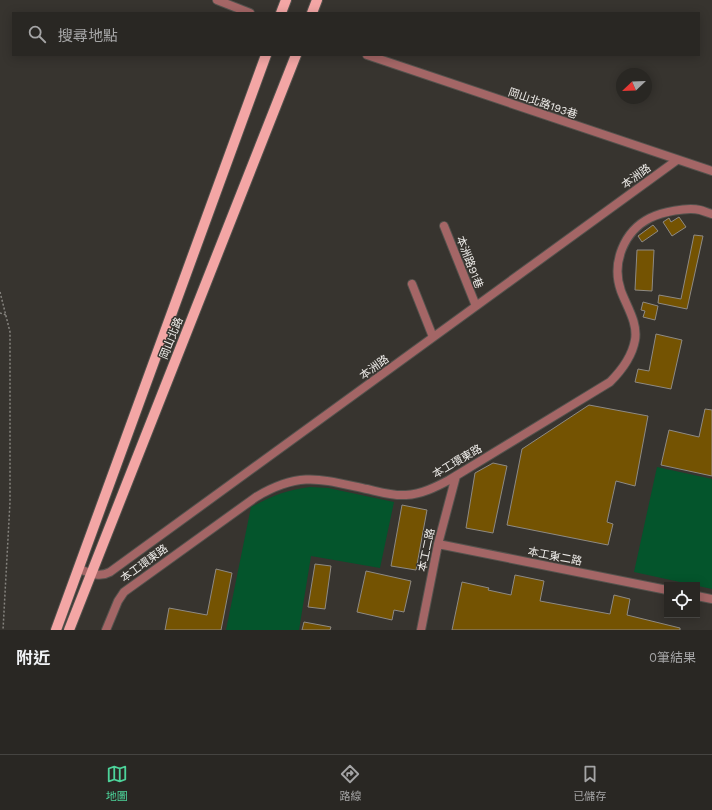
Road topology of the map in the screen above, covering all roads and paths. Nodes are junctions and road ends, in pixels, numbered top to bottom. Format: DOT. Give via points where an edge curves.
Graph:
graph roads {
  1 [pos="217,0"];
  2 [pos="286,0"];
  3 [pos="317,0"];
  4 [pos="247,12"];
  5 [pos="281,12"];
  6 [pos="312,12"];
  7 [pos="266,56"];
  8 [pos="296,56"];
  9 [pos="370,56"];
  10 [pos="677,160"];
  11 [pos="712,171"];
  12 [pos="712,214"];
  13 [pos="444,226"];
  14 [pos="412,284"];
  15 [pos="0,292"];
  16 [pos="476,306"];
  17 [pos="0,313"];
  18 [pos="6,315"];
  19 [pos="433,337"];
  20 [pos="456,476"];
  21 [pos="438,544"];
  22 [pos="79,569"];
  23 [pos="91,574"];
  24 [pos="664,589"];
  25 [pos="700,597"];
  26 [pos="712,599"];
  27 [pos="3,630"];
  28 [pos="56,630"];
  29 [pos="69,630"];
  30 [pos="106,630"];
  31 [pos="421,630"];
  1 -- 4 [label="street"];
  2 -- 5 [label="main road"];
  3 -- 6 [label="main road"];
  7 -- 22 [label="main road, 岡山北路"];
  8 -- 23 [label="main road, 岡山北路"];
  9 -- 10 [label="street, 岡山北路193巷"];
  10 -- 11 [label="street, 岡山北路193巷"];
  10 -- 16 [label="street, 本洲路"];
  12 -- 20 [label="street, 本工環東路" via="700,210 674,211 657,215 643,222 628,237 621,250 617,270 634,326 635,339 631,356 621,371 610,382"];
  13 -- 16 [label="street, 本洲路91巷"];
  14 -- 19 [label="street"];
  15 -- 18 [label="path"];
  16 -- 19 [label="street, 本洲路"];
  17 -- 18 [label="path"];
  18 -- 27 [label="path" via="10,332 10,502"];
  19 -- 23 [label="street, 本洲路" via="110,572"];
  20 -- 21 [label="street, 本工二路"];
  20 -- 30 [label="street, 本工環東路" via="433,488 407,495 391,494 328,480 307,479 269,489 124,592"];
  21 -- 24 [label="street, 本工東二路"];
  21 -- 31 [label="street, 本工二路"];
  22 -- 23 [label="street, 本洲路"];
  22 -- 28 [label="main road, 岡山北路"];
  23 -- 29 [label="main road, 岡山北路"];
  25 -- 26 [label="street"];
}
